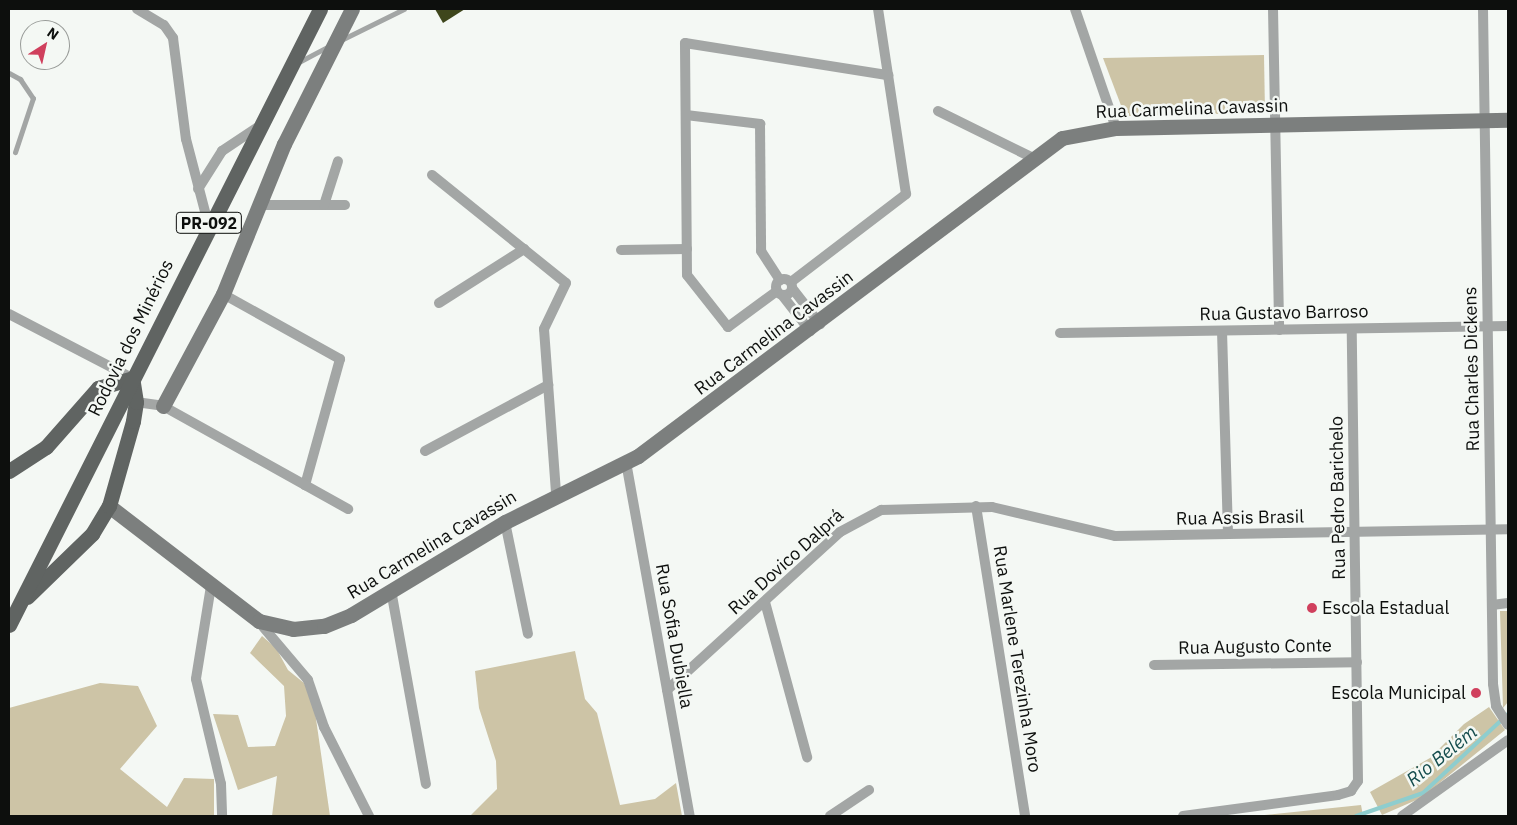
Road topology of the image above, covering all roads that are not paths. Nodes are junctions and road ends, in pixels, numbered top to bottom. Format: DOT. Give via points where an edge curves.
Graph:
graph roads {
  1 [pos="137,9"];
  2 [pos="312,9"];
  3 [pos="320,9"];
  4 [pos="326,9"];
  5 [pos="352,9"];
  6 [pos="404,9"];
  7 [pos="878,9"];
  8 [pos="1075,9"];
  9 [pos="1273,9"];
  10 [pos="1483,9"];
  11 [pos="310,27"];
  12 [pos="332,45"];
  13 [pos="287,68"];
  14 [pos="9,74"];
  15 [pos="888,75"];
  16 [pos="938,111"];
  17 [pos="686,115"];
  18 [pos="1485,120"];
  19 [pos="1508,120"];
  20 [pos="1275,125"];
  21 [pos="258,126"];
  22 [pos="1116,128"];
  23 [pos="15,152"];
  24 [pos="1031,157"];
  25 [pos="338,160"];
  26 [pos="432,174"];
  27 [pos="198,189"];
  28 [pos="259,205"];
  29 [pos="324,205"];
  30 [pos="345,205"];
  31 [pos="208,224"];
  32 [pos="524,249"];
  33 [pos="686,249"];
  34 [pos="621,250"];
  35 [pos="792,285"];
  36 [pos="780,289"];
  37 [pos="223,294"];
  38 [pos="439,302"];
  39 [pos="9,314"];
  40 [pos="1508,326"];
  41 [pos="815,327"];
  42 [pos="1488,327"];
  43 [pos="1352,329"];
  44 [pos="1279,330"];
  45 [pos="1222,331"];
  46 [pos="1060,333"];
  47 [pos="132,378"];
  48 [pos="548,385"];
  49 [pos="136,402"];
  50 [pos="162,406"];
  51 [pos="425,451"];
  52 [pos="626,462"];
  53 [pos="9,471"];
  54 [pos="304,485"];
  55 [pos="556,494"];
  56 [pos="109,506"];
  57 [pos="976,506"];
  58 [pos="348,509"];
  59 [pos="505,522"];
  60 [pos="1491,529"];
  61 [pos="1508,529"];
  62 [pos="1355,532"];
  63 [pos="1228,534"];
  64 [pos="211,586"];
  65 [pos="391,590"];
  66 [pos="765,602"];
  67 [pos="1508,603"];
  68 [pos="18,605"];
  69 [pos="1492,605"];
  70 [pos="259,621"];
  71 [pos="9,625"];
  72 [pos="528,634"];
  73 [pos="1357,662"];
  74 [pos="1154,665"];
  75 [pos="667,690"];
  76 [pos="1508,724"];
  77 [pos="1508,740"];
  78 [pos="807,757"];
  79 [pos="426,784"];
  80 [pos="869,790"];
  81 [pos="222,816"];
  82 [pos="369,816"];
  83 [pos="690,816"];
  84 [pos="830,816"];
  85 [pos="1026,816"];
  86 [pos="1183,816"];
  87 [pos="1402,816"];
  1 -- 27 [label="street" via="164,25 173,38"];
  2 -- 13 [label="main road, Rodovia dos Minérios / PR-092"];
  3 -- 11 [label="main road, Rodovia dos Minérios / PR-092"];
  4 -- 11 [label="main road"];
  5 -- 12 [label="main road, PR-092"];
  6 -- 12 [label="lane"];
  7 -- 15 [label="street"];
  8 -- 22 [label="street"];
  9 -- 20 [label="street"];
  10 -- 18 [label="street, Rua Charles Dickens"];
  11 -- 13 [label="main road, Rodovia dos Minérios / PR-092"];
  12 -- 13 [label="lane"];
  12 -- 28 [label="main road, PR-092"];
  13 -- 21 [label="main road, Rodovia dos Minérios / PR-092"];
  14 -- 23 [label="lane" via="20,79 33,98"];
  15 -- 17 [label="street" via="685,43"];
  15 -- 35 [label="street" via="906,194"];
  16 -- 24 [label="street"];
  17 -- 33 [label="street"];
  17 -- 36 [label="street" via="760,124 761,251"];
  18 -- 19 [label="main road, Rua Carmelina Cavassin"];
  18 -- 20 [label="main road, Rua Carmelina Cavassin"];
  18 -- 42 [label="street, Rua Charles Dickens"];
  20 -- 22 [label="main road, Rua Carmelina Cavassin"];
  20 -- 44 [label="street"];
  21 -- 27 [label="street" via="227,146"];
  21 -- 31 [label="main road, Rodovia dos Minérios / PR-092"];
  22 -- 24 [label="main road, Rua Carmelina Cavassin" via="1062,138"];
  24 -- 41 [label="main road, Rua Carmelina Cavassin"];
  25 -- 29 [label="street"];
  26 -- 32 [label="street"];
  27 -- 31 [label="street"];
  28 -- 29 [label="street"];
  28 -- 37 [label="main road, PR-092"];
  29 -- 30 [label="street"];
  31 -- 47 [label="main road, Rodovia dos Minérios / PR-092"];
  32 -- 38 [label="street"];
  32 -- 48 [label="street" via="566,283 544,329"];
  33 -- 34 [label="street"];
  33 -- 36 [label="street" via="689,279 728,327"];
  35 -- 36 [label="street"];
  35 -- 36 [label="street"];
  35 -- 41 [label="street"];
  36 -- 41 [label="street"];
  37 -- 50 [label="main road, PR-092"];
  37 -- 54 [label="street" via="340,359"];
  39 -- 47 [label="street"];
  40 -- 42 [label="street, Rua Gustavo Barroso"];
  41 -- 52 [label="main road, Rua Carmelina Cavassin"];
  42 -- 43 [label="street, Rua Gustavo Barroso"];
  42 -- 60 [label="street, Rua Charles Dickens"];
  43 -- 44 [label="street, Rua Gustavo Barroso"];
  43 -- 62 [label="street, Rua Pedro Barichelo"];
  44 -- 45 [label="street, Rua Gustavo Barroso"];
  45 -- 46 [label="street, Rua Gustavo Barroso"];
  45 -- 63 [label="street"];
  47 -- 49 [label="main road"];
  47 -- 53 [label="main road" via="98,388 46,447"];
  47 -- 68 [label="main road, Rodovia dos Minérios / PR-092"];
  48 -- 51 [label="street"];
  48 -- 55 [label="street"];
  49 -- 50 [label="street"];
  49 -- 56 [label="main road"];
  50 -- 54 [label="street"];
  52 -- 55 [label="main road, Rua Carmelina Cavassin"];
  52 -- 75 [label="street, Rua Sofia Dubiella"];
  54 -- 58 [label="street"];
  55 -- 59 [label="main road, Rua Carmelina Cavassin"];
  56 -- 64 [label="main road, Rua Carmelina Cavassin"];
  56 -- 68 [label="main road" via="92,534"];
  57 -- 63 [label="street, Rua Assis Brasil" via="1007,509 1098,535"];
  57 -- 66 [label="street, Rua Dovico Dalprá" via="892,508 867,515 840,532"];
  57 -- 85 [label="street, Rua Marlene Terezinha Moro"];
  59 -- 65 [label="main road, Rua Carmelina Cavassin"];
  59 -- 72 [label="street"];
  60 -- 61 [label="street, Rua Assis Brasil"];
  60 -- 62 [label="street, Rua Assis Brasil"];
  60 -- 69 [label="street, Rua Charles Dickens"];
  62 -- 63 [label="street, Rua Assis Brasil"];
  62 -- 73 [label="street, Rua Pedro Barichelo"];
  64 -- 70 [label="main road, Rua Carmelina Cavassin"];
  64 -- 81 [label="street" via="196,680 221,784"];
  65 -- 70 [label="main road, Rua Carmelina Cavassin" via="324,626 293,629"];
  65 -- 79 [label="street"];
  66 -- 75 [label="street, Rua Dovico Dalprá"];
  66 -- 78 [label="street"];
  67 -- 69 [label="street"];
  68 -- 71 [label="main road, Rodovia dos Minérios / PR-092"];
  69 -- 76 [label="street, Rua Charles Dickens" via="1494,696 1500,714"];
  70 -- 82 [label="street" via="308,680 324,727"];
  73 -- 74 [label="street, Rua Augusto Conte"];
  73 -- 86 [label="street, Rua Pedro Barichelo" via="1355,787 1338,795"];
  75 -- 83 [label="street, Rua Sofia Dubiella"];
  77 -- 87 [label="street"];
  80 -- 84 [label="street"];
}
